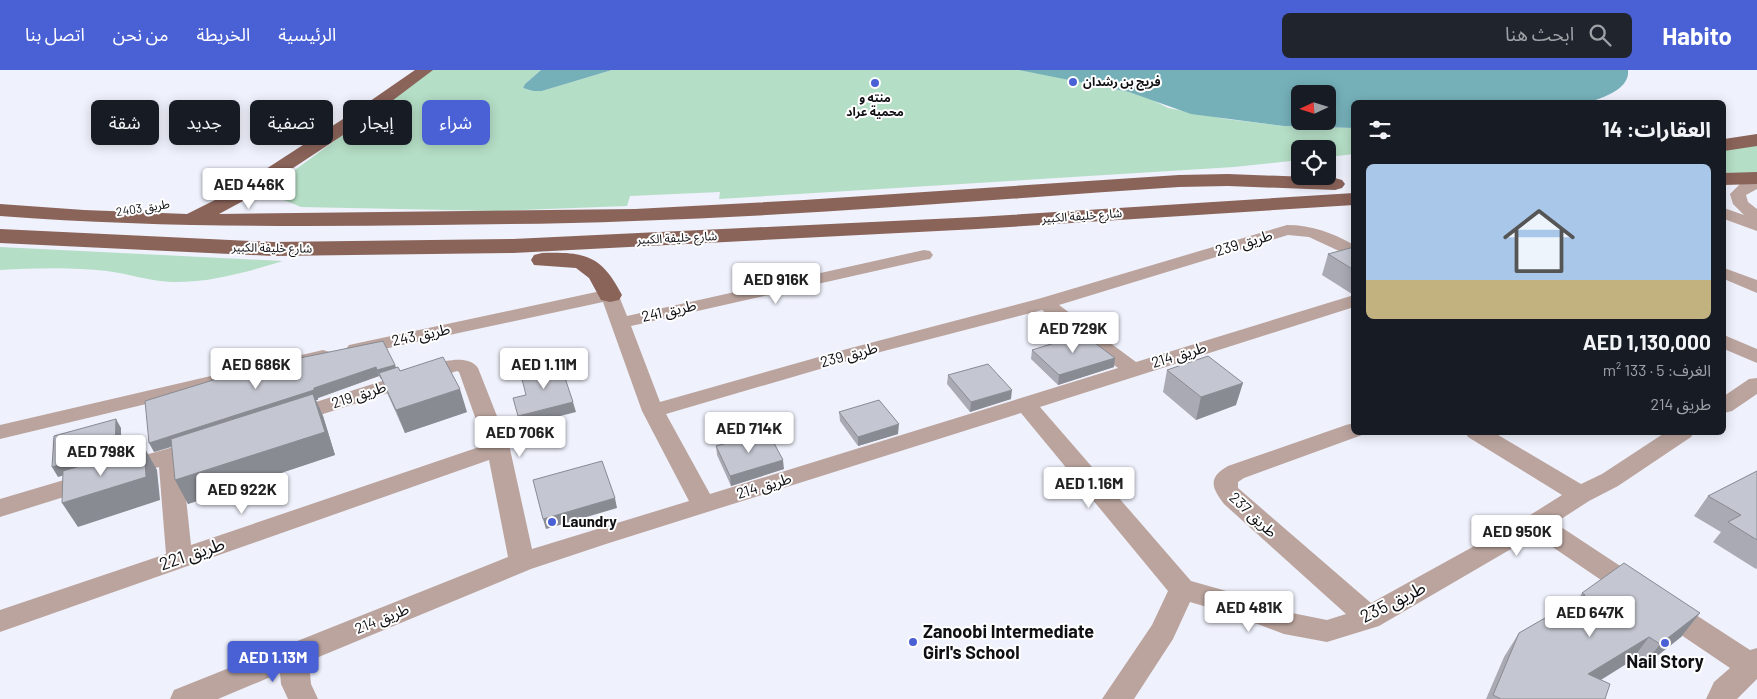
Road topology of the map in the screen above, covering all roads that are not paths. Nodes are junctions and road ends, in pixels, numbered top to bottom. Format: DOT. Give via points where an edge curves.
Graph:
graph roads {
  1 [pos="404,70"];
  2 [pos="425,70"];
  3 [pos="1757,140"];
  4 [pos="1726,145"];
  5 [pos="289,162"];
  6 [pos="1757,178"];
  7 [pos="1726,179"];
  8 [pos="1351,184"];
  9 [pos="1757,184"];
  10 [pos="1351,199"];
  11 [pos="187,206"];
  12 [pos="0,210"];
  13 [pos="1726,214"];
  14 [pos="1757,218"];
  15 [pos="342,220"];
  16 [pos="1757,226"];
  17 [pos="0,236"];
  18 [pos="81,242"];
  19 [pos="159,244"];
  20 [pos="1351,251"];
  21 [pos="924,255"];
  22 [pos="1726,274"];
  23 [pos="1757,287"];
  24 [pos="610,295"];
  25 [pos="1351,302"];
  26 [pos="1045,303"];
  27 [pos="620,323"];
  28 [pos="1726,342"];
  29 [pos="1757,357"];
  30 [pos="1132,370"];
  31 [pos="1757,384"];
  32 [pos="1025,404"];
  33 [pos="1726,405"];
  34 [pos="653,410"];
  35 [pos="272,424"];
  36 [pos="1351,431"];
  37 [pos="0,432"];
  38 [pos="1481,435"];
  39 [pos="1678,435"];
  40 [pos="216,442"];
  41 [pos="498,449"];
  42 [pos="170,457"];
  43 [pos="1580,495"];
  44 [pos="704,505"];
  45 [pos="0,508"];
  46 [pos="1536,523"];
  47 [pos="179,558"];
  48 [pos="522,562"];
  49 [pos="1182,589"];
  50 [pos="1369,618"];
  51 [pos="0,621"];
  52 [pos="294,654"];
  53 [pos="1753,663"];
  54 [pos="185,699"];
  55 [pos="303,699"];
  56 [pos="1117,699"];
  57 [pos="1721,699"];
  1 -- 11 [label="main road" via="257,170"];
  2 -- 5 [label="main road"];
  3 -- 4 [label="main road"];
  5 -- 11 [label="main road" via="236,197"];
  5 -- 15 [label="main road" via="264,186 258,197 262,207 276,212"];
  6 -- 7 [label="main road"];
  8 -- 15 [label="main road, شارع خليفة الكبير" via="1180,181 635,215"];
  9 -- 14 [label="street" via="1738,194 1740,204"];
  10 -- 19 [label="main road, شارع خليفة الكبير" via="977,223 513,246 273,249"];
  11 -- 12 [label="main road, شارع خليفة الكبير" via="84,216"];
  11 -- 15 [label="main road, شارع خليفة الكبير"];
  11 -- 18 [label="main road" via="139,233"];
  13 -- 16 [label="street"];
  17 -- 18 [label="main road, شارع خليفة الكبير"];
  18 -- 19 [label="main road, شارع خليفة الكبير"];
  19 -- 24 [label="main road" via="194,253 248,258 568,260 594,268"];
  20 -- 26 [label="street, طريق 239" via="1317,233 1287,230"];
  21 -- 27 [label="street, طريق 241"];
  22 -- 23 [label="street"];
  24 -- 27 [label="street, طريق 241"];
  24 -- 37 [label="street, طريق 243" via="274,366"];
  25 -- 30 [label="street, طريق 214"];
  26 -- 30 [label="street"];
  26 -- 34 [label="street, طريق 239"];
  27 -- 34 [label="street, طريق 241"];
  28 -- 29 [label="street"];
  30 -- 32 [label="street, طريق 214"];
  31 -- 33 [label="street"];
  32 -- 44 [label="street, طريق 214"];
  32 -- 49 [label="street"];
  34 -- 44 [label="street, طريق 241"];
  35 -- 41 [label="street, طريق 219" via="458,365 468,368"];
  36 -- 50 [label="street, طريق 237" via="1236,472 1226,478 1226,489"];
  38 -- 43 [label="street"];
  39 -- 43 [label="street, طريق 235" via="1610,480"];
  40 -- 42 [label="street"];
  41 -- 47 [label="street, طريق 221"];
  41 -- 48 [label="street, طريق 219"];
  42 -- 45 [label="street"];
  42 -- 47 [label="street"];
  43 -- 46 [label="street, طريق 235"];
  44 -- 48 [label="street, طريق 214"];
  46 -- 50 [label="street, طريق 235"];
  46 -- 53 [label="street"];
  47 -- 51 [label="street, طريق 221"];
  48 -- 52 [label="street, طريق 214"];
  49 -- 50 [label="street, طريق 235" via="1241,606 1284,623 1327,631"];
  49 -- 56 [label="street" via="1163,631"];
  52 -- 54 [label="street, طريق 214"];
  52 -- 55 [label="street" via="296,684"];
  53 -- 57 [label="street" via="1725,690"];
}
